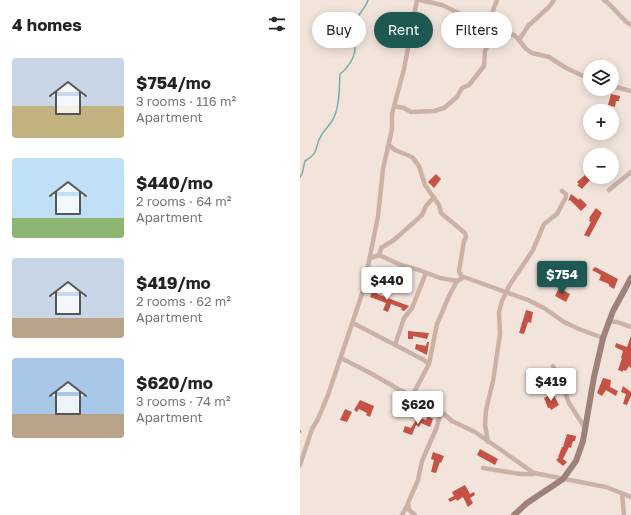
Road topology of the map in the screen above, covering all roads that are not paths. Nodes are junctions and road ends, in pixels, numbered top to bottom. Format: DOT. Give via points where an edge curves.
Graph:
graph roads {
  1 [pos="417,0"];
  2 [pos="420,0"];
  3 [pos="497,0"];
  4 [pos="554,0"];
  5 [pos="604,0"];
  6 [pos="457,12"];
  7 [pos="492,12"];
  8 [pos="631,25"];
  9 [pos="512,35"];
  10 [pos="519,40"];
  11 [pos="486,48"];
  12 [pos="583,75"];
  13 [pos="619,88"];
  14 [pos="631,91"];
  15 [pos="394,106"];
  16 [pos="389,145"];
  17 [pos="631,172"];
  18 [pos="609,190"];
  19 [pos="562,191"];
  20 [pos="434,197"];
  21 [pos="378,255"];
  22 [pos="370,258"];
  23 [pos="426,273"];
  24 [pos="462,277"];
  25 [pos="631,278"];
  26 [pos="457,281"];
  27 [pos="506,292"];
  28 [pos="608,321"];
  29 [pos="353,324"];
  30 [pos="631,327"];
  31 [pos="603,338"];
  32 [pos="394,345"];
  33 [pos="340,358"];
  34 [pos="429,364"];
  35 [pos="553,366"];
  36 [pos="412,396"];
  37 [pos="441,412"];
  38 [pos="585,428"];
  39 [pos="488,442"];
  40 [pos="300,465"];
  41 [pos="483,468"];
  42 [pos="534,474"];
  43 [pos="563,479"];
  44 [pos="622,494"];
  45 [pos="631,496"];
  46 [pos="408,504"];
  47 [pos="402,515"];
  48 [pos="415,515"];
  49 [pos="514,515"];
  50 [pos="624,515"];
  1 -- 15 [label="street"];
  2 -- 6 [label="street" via="442,5"];
  3 -- 7 [label="street"];
  4 -- 10 [label="street" via="528,26"];
  5 -- 8 [label="street"];
  9 -- 10 [label="street"];
  10 -- 12 [label="street" via="532,53 549,57"];
  11 -- 15 [label="street" via="484,66 469,85 462,88 457,97 444,108 411,112"];
  13 -- 14 [label="street"];
  15 -- 16 [label="street"];
  16 -- 20 [label="street" via="412,157 419,166 425,185"];
  16 -- 22 [label="street"];
  17 -- 18 [label="street"];
  19 -- 27 [label="street" via="566,197 557,214 544,224 533,250"];
  20 -- 21 [label="street" via="422,215 381,248"];
  20 -- 24 [label="street" via="441,213 466,233 459,271"];
  21 -- 22 [label="street"];
  21 -- 23 [label="street" via="401,266"];
  22 -- 29 [label="street"];
  23 -- 26 [label="street"];
  23 -- 32 [label="street"];
  24 -- 26 [label="street"];
  24 -- 27 [label="street"];
  25 -- 28 [label="street"];
  26 -- 34 [label="street" via="437,324"];
  27 -- 31 [label="street" via="540,306 564,322"];
  27 -- 39 [label="street" via="498,312 500,334 486,410"];
  28 -- 30 [label="street"];
  28 -- 31 [label="street"];
  29 -- 32 [label="street"];
  29 -- 33 [label="street"];
  31 -- 38 [label="street"];
  32 -- 34 [label="street"];
  33 -- 36 [label="street"];
  33 -- 40 [label="street"];
  34 -- 36 [label="street"];
  35 -- 38 [label="street" via="572,409"];
  36 -- 37 [label="street"];
  37 -- 39 [label="street"];
  37 -- 46 [label="street"];
  38 -- 43 [label="street" via="576,461"];
  39 -- 42 [label="street"];
  41 -- 42 [label="street"];
  42 -- 43 [label="street"];
  43 -- 44 [label="street" via="606,487"];
  43 -- 49 [label="street"];
  44 -- 45 [label="street"];
  44 -- 50 [label="street"];
  46 -- 47 [label="street"];
  46 -- 48 [label="street" via="409,510"];
}
